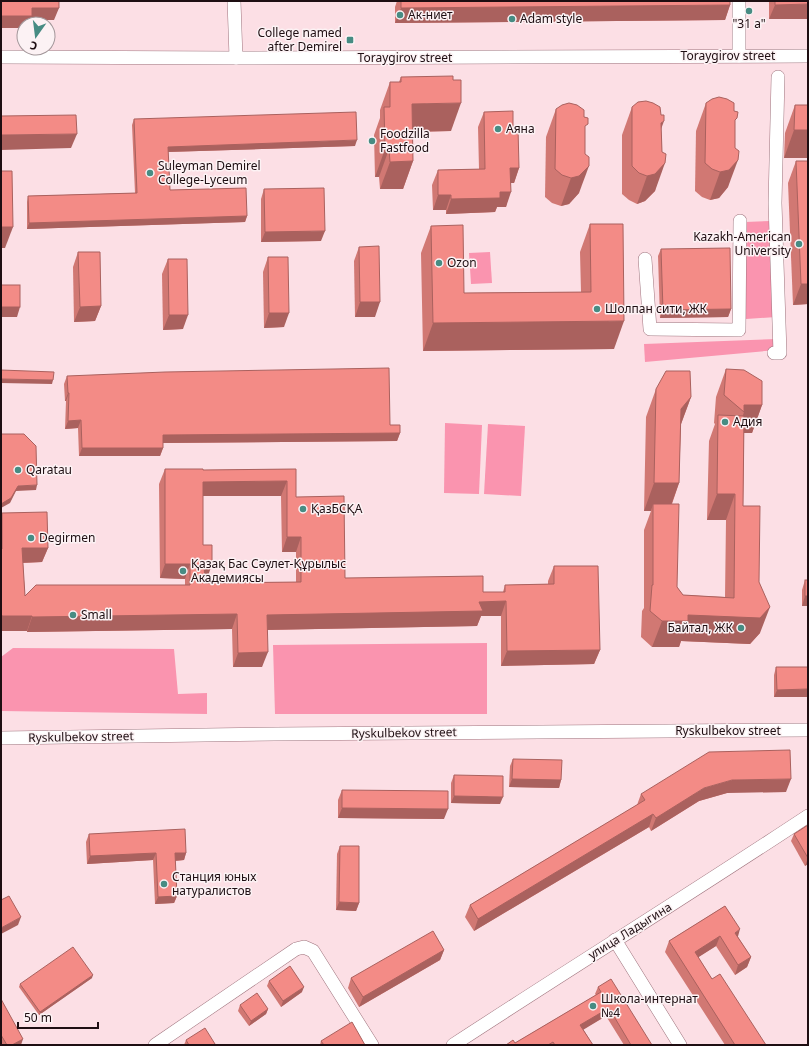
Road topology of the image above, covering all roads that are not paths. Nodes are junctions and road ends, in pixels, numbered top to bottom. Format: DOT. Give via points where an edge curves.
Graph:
graph roads {
  1 [pos="234,1"];
  2 [pos="739,1"];
  3 [pos="739,56"];
  4 [pos="808,56"];
  5 [pos="1,57"];
  6 [pos="236,58"];
  7 [pos="778,77"];
  8 [pos="740,221"];
  9 [pos="646,259"];
  10 [pos="774,354"];
  11 [pos="808,730"];
  12 [pos="1,738"];
  13 [pos="808,816"];
  14 [pos="615,940"];
  15 [pos="155,1045"];
  16 [pos="372,1045"];
  17 [pos="453,1045"];
  18 [pos="680,1045"];
  1 -- 6 [label="street"];
  2 -- 3 [label="street"];
  3 -- 4 [label="street, Toraygirov street"];
  3 -- 6 [label="street, Toraygirov street"];
  5 -- 6 [label="street, Toraygirov street"];
  7 -- 10 [label="street" via="775,203 780,353"];
  8 -- 9 [label="street" via="739,330 650,329"];
  11 -- 12 [label="street, Ryskulbekov street"];
  13 -- 14 [label="street, улица Ладыгина"];
  14 -- 17 [label="street, улица Ладыгина"];
  14 -- 18 [label="street"];
  15 -- 16 [label="street" via="296,949 304,947 313,951"];
}
